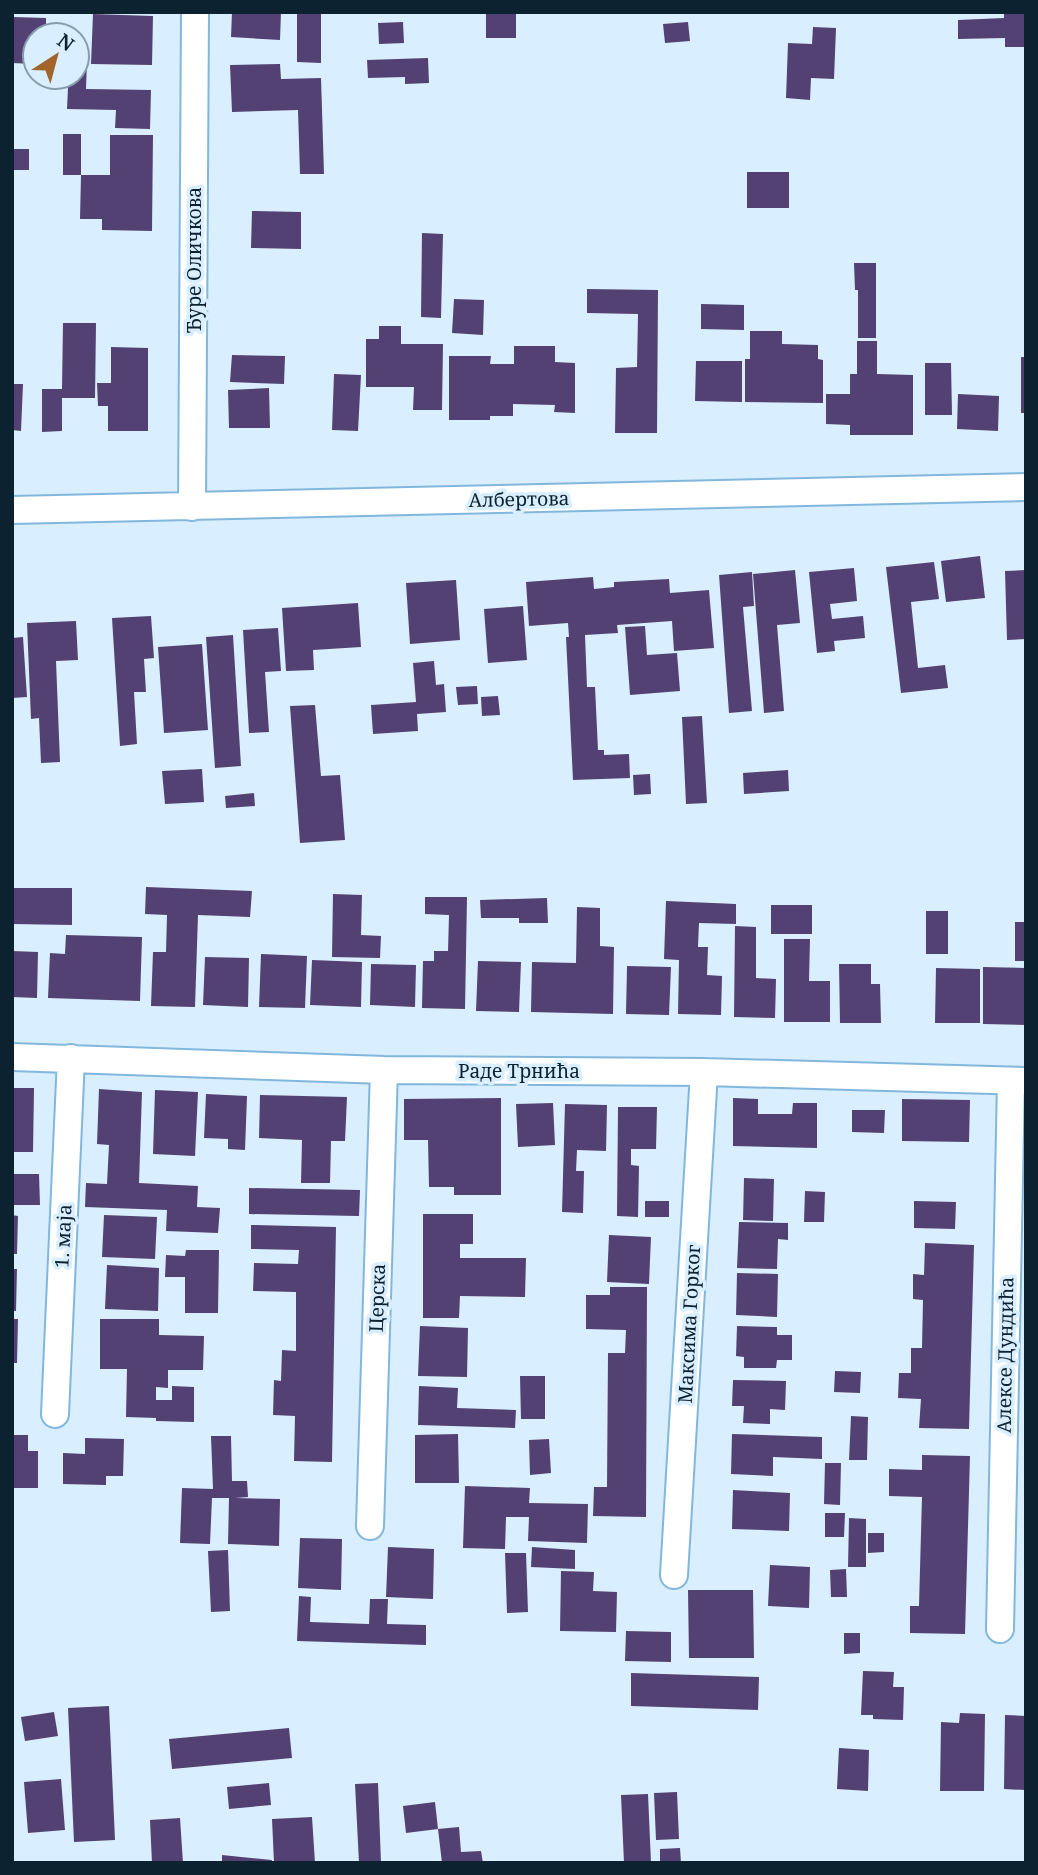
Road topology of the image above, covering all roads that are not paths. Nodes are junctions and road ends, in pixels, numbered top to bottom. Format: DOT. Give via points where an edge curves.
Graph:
graph roads {
  1 [pos="195,12"];
  2 [pos="1026,487"];
  3 [pos="192,507"];
  4 [pos="12,510"];
  5 [pos="12,1057"];
  6 [pos="71,1058"];
  7 [pos="384,1070"];
  8 [pos="705,1072"];
  9 [pos="1018,1081"];
  10 [pos="55,1414"];
  11 [pos="370,1526"];
  12 [pos="674,1575"];
  13 [pos="1000,1629"];
  1 -- 3 [label="street, Ђуре Оличкова"];
  2 -- 3 [label="street, Албертова"];
  3 -- 4 [label="street, Албертова"];
  5 -- 6 [label="street, Раде Трнића"];
  6 -- 7 [label="street, Раде Трнића"];
  6 -- 10 [label="street, 1. маја"];
  7 -- 8 [label="street, Раде Трнића"];
  7 -- 11 [label="street, Церска"];
  8 -- 9 [label="street, Раде Трнића"];
  8 -- 12 [label="street, Максима Горког"];
  9 -- 13 [label="street, Алексе Дундића"];
}
